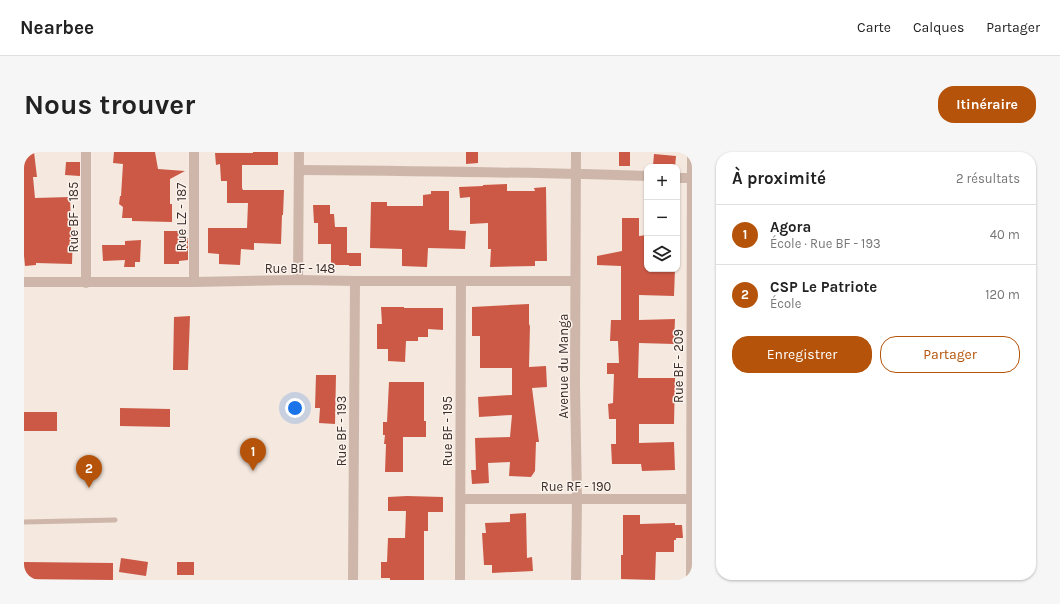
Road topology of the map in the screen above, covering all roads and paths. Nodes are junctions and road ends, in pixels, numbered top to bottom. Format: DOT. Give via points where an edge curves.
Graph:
graph roads {
  1 [pos="86,152"];
  2 [pos="194,152"];
  3 [pos="299,152"];
  4 [pos="576,152"];
  5 [pos="692,152"];
  6 [pos="299,170"];
  7 [pos="576,173"];
  8 [pos="644,176"];
  9 [pos="680,178"];
  10 [pos="692,178"];
  11 [pos="298,280"];
  12 [pos="355,281"];
  13 [pos="461,281"];
  14 [pos="575,281"];
  15 [pos="24,282"];
  16 [pos="194,282"];
  17 [pos="86,283"];
  18 [pos="461,499"];
  19 [pos="577,499"];
  20 [pos="691,499"];
  21 [pos="115,520"];
  22 [pos="24,522"];
  23 [pos="353,580"];
  24 [pos="460,580"];
  25 [pos="576,580"];
  26 [pos="691,580"];
  1 -- 17 [label="street, Rue BF - 185"];
  2 -- 16 [label="street, Rue LZ - 187"];
  3 -- 6 [label="street"];
  4 -- 7 [label="street, Avenue du Manga"];
  5 -- 10 [label="street, Rue BF - 209"];
  6 -- 7 [label="street"];
  6 -- 11 [label="street"];
  7 -- 8 [label="street"];
  7 -- 14 [label="street, Avenue du Manga"];
  9 -- 10 [label="street"];
  10 -- 20 [label="street, Rue BF - 209"];
  11 -- 12 [label="street, Rue BF - 148"];
  11 -- 16 [label="street, Rue BF - 148"];
  12 -- 13 [label="street, Rue BF - 148"];
  12 -- 23 [label="street, Rue BF - 193"];
  13 -- 14 [label="street, Rue BF - 148"];
  13 -- 18 [label="street, Rue BF - 195"];
  14 -- 19 [label="street, Avenue du Manga"];
  15 -- 17 [label="street, Rue BF - 148"];
  16 -- 17 [label="street, Rue BF - 148"];
  18 -- 19 [label="street, Rue RF - 190"];
  18 -- 24 [label="street, Rue BF - 195"];
  19 -- 20 [label="street, Rue RF - 190"];
  19 -- 25 [label="street, Avenue du Manga"];
  20 -- 26 [label="street, Rue BF - 209"];
  21 -- 22 [label="lane"];
}
